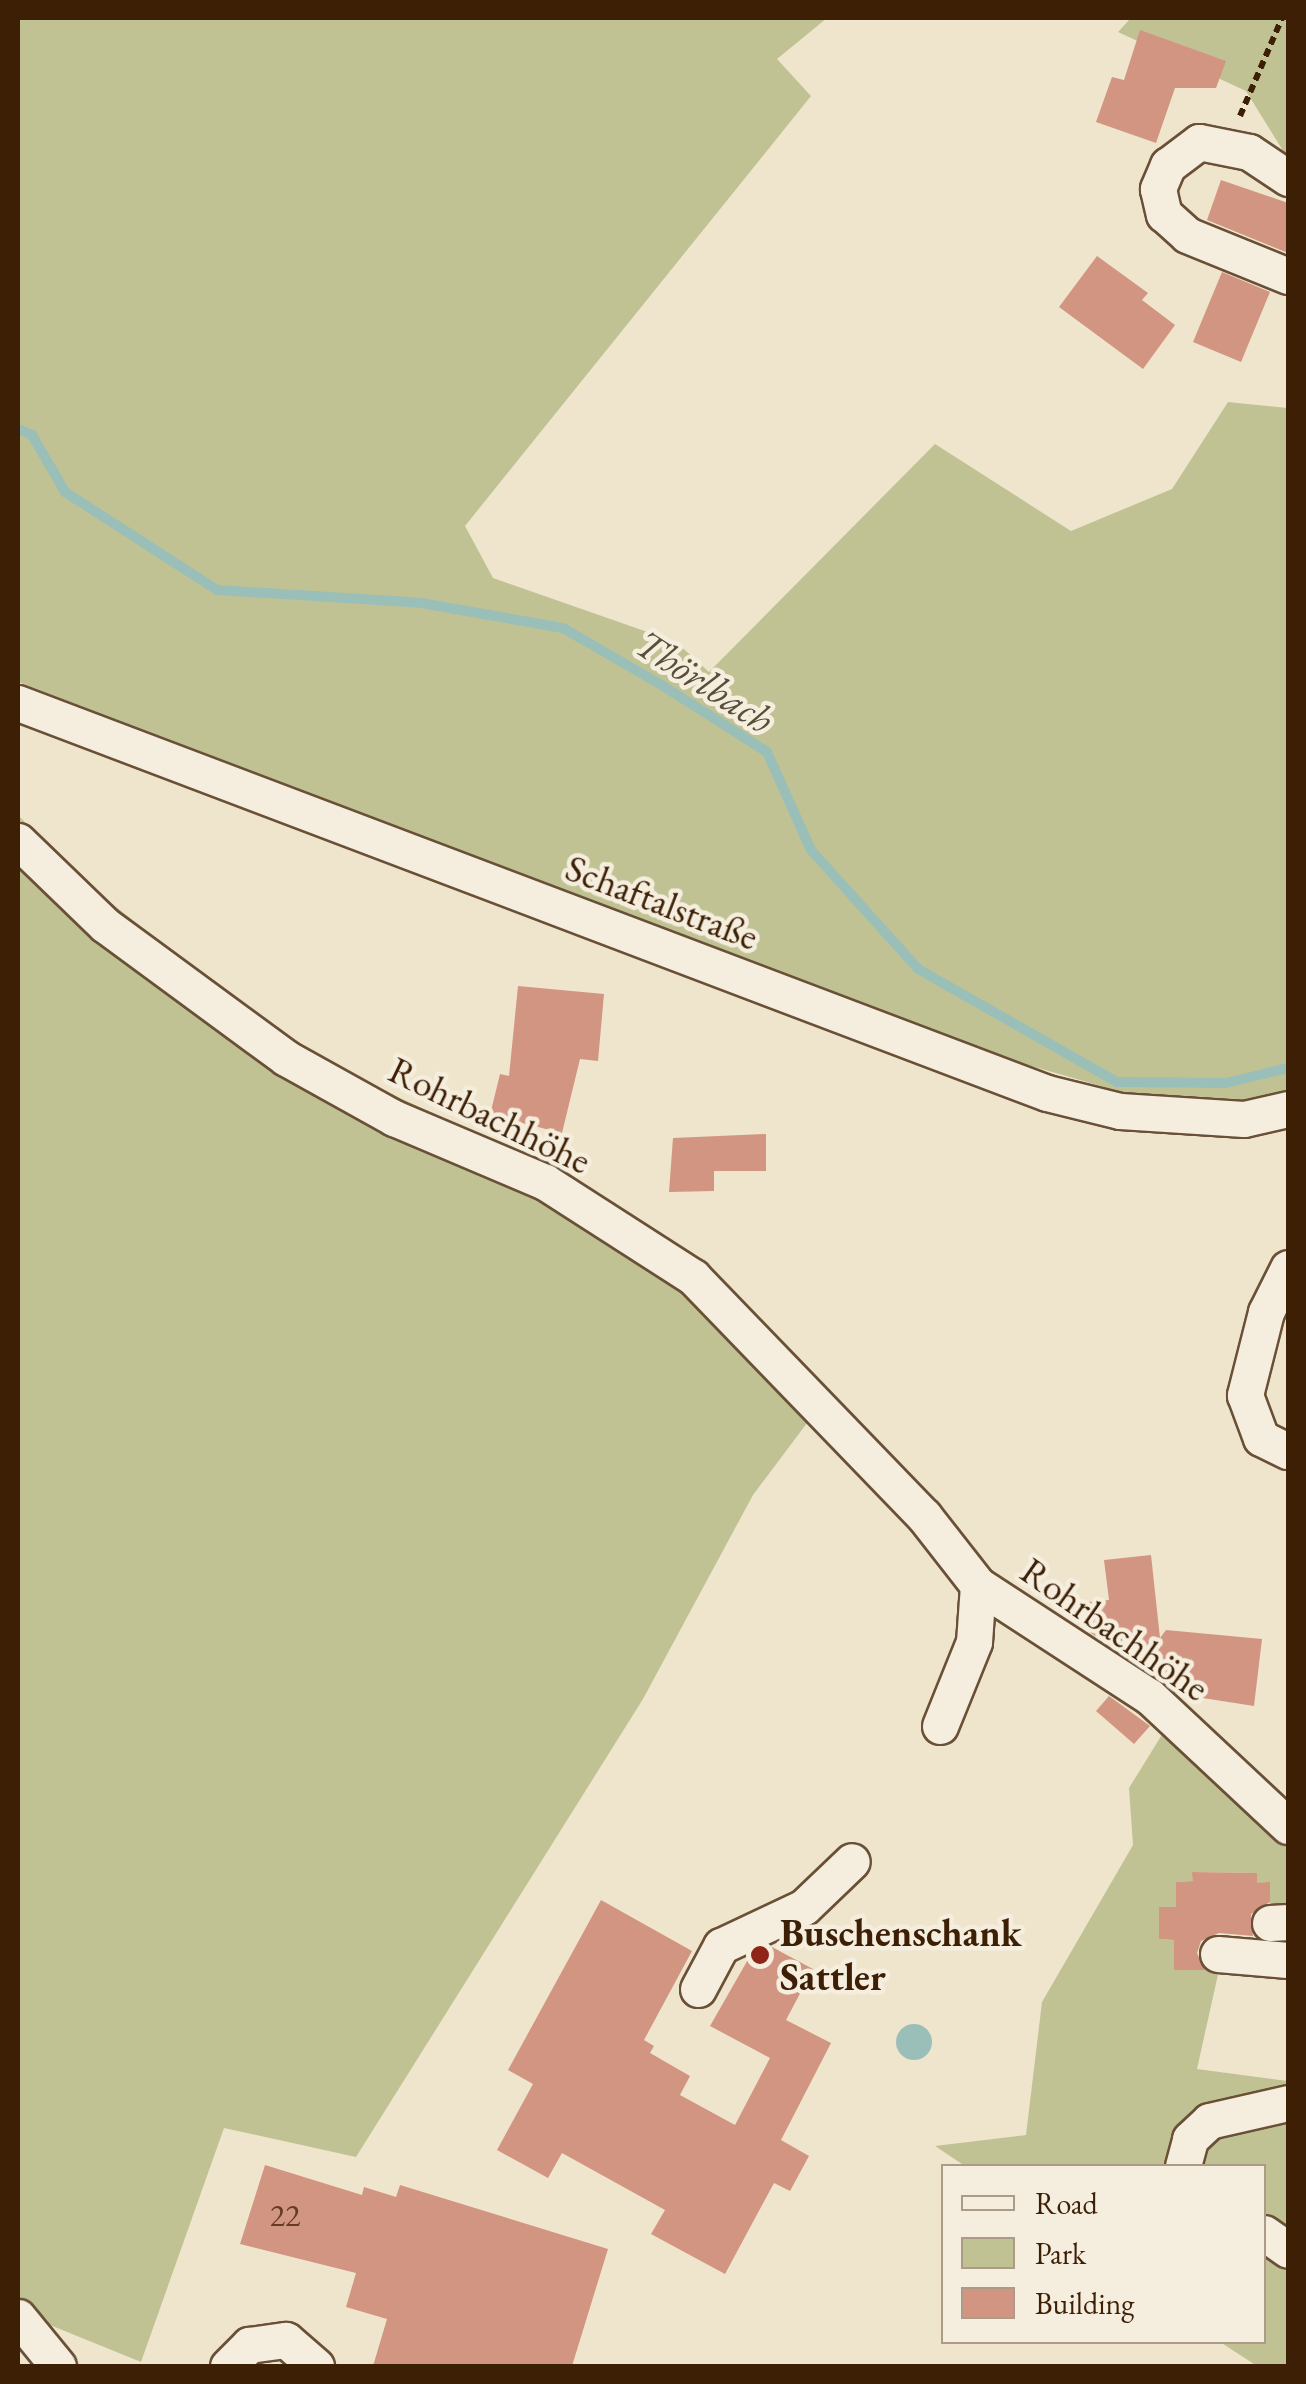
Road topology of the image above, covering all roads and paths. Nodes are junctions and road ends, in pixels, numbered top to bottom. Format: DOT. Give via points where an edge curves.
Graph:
graph roads {
  1 [pos="1282,18"];
  2 [pos="1233,146"];
  3 [pos="1288,178"];
  4 [pos="1288,276"];
  5 [pos="18,703"];
  6 [pos="18,841"];
  7 [pos="1288,1109"];
  8 [pos="1288,1268"];
  9 [pos="1288,1450"];
  10 [pos="978,1586"];
  11 [pos="940,1726"];
  12 [pos="1287,1821"];
  13 [pos="852,1861"];
  14 [pos="1218,1954"];
  15 [pos="1288,1960"];
  16 [pos="698,1989"];
  17 [pos="1288,2103"];
  18 [pos="1184,2164"];
  19 [pos="1266,2234"];
  20 [pos="1288,2250"];
  21 [pos="18,2316"];
  22 [pos="58,2366"];
  23 [pos="228,2366"];
  24 [pos="316,2366"];
  1 -- 2 [label="path"];
  2 -- 3 [label="street"];
  2 -- 4 [label="street" via="1199,142 1168,165 1158,189 1164,214 1187,236"];
  5 -- 7 [label="street, Schaftalstraße" via="1047,1093 1156,1114 1244,1119"];
  6 -- 10 [label="street, Rohrbachhöhe" via="106,924 286,1058 394,1118 545,1182 693,1277 924,1516"];
  8 -- 9 [label="street" via="1266,1312 1245,1395 1261,1438"];
  10 -- 11 [label="street, Rohrbachhöhe" via="974,1642"];
  10 -- 12 [label="street, Rohrbachhöhe" via="1150,1697"];
  13 -- 16 [label="street" via="804,1907 721,1946"];
  14 -- 15 [label="street"];
  17 -- 18 [label="street" via="1208,2121 1190,2139"];
  19 -- 20 [label="street"];
  21 -- 22 [label="street"];
  23 -- 24 [label="street" via="249,2345 286,2340"];
}
